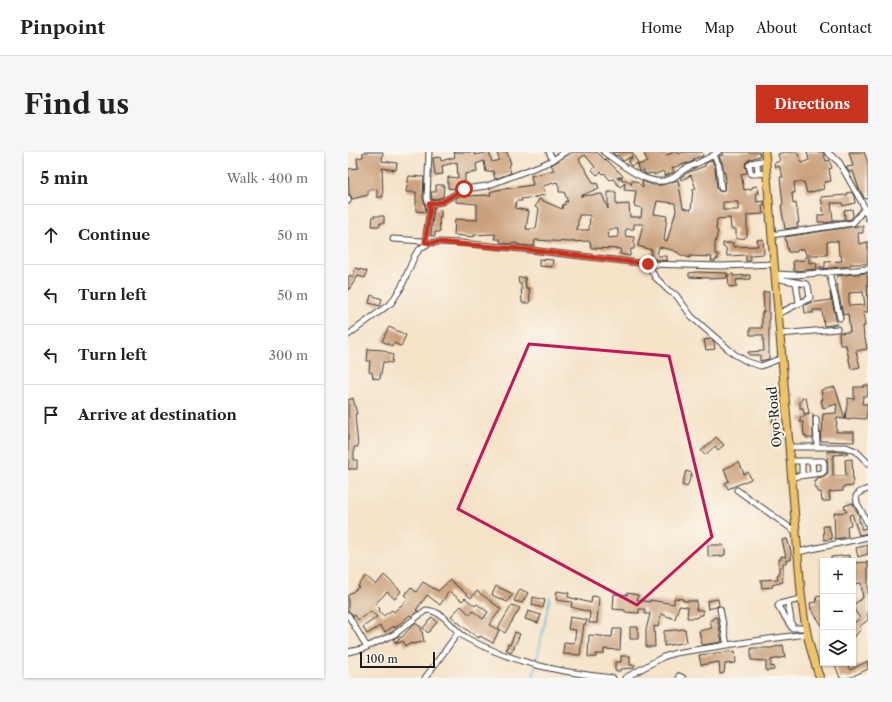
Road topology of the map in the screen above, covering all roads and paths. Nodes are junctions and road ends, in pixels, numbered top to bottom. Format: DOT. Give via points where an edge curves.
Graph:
graph roads {
  1 [pos="429,152"];
  2 [pos="549,152"];
  3 [pos="565,152"];
  4 [pos="604,152"];
  5 [pos="765,152"];
  6 [pos="828,152"];
  7 [pos="716,154"];
  8 [pos="553,160"];
  9 [pos="766,160"];
  10 [pos="757,162"];
  11 [pos="767,173"];
  12 [pos="758,174"];
  13 [pos="721,188"];
  14 [pos="429,204"];
  15 [pos="865,208"];
  16 [pos="868,218"];
  17 [pos="771,236"];
  18 [pos="394,239"];
  19 [pos="427,242"];
  20 [pos="648,264"];
  21 [pos="774,264"];
  22 [pos="868,269"];
  23 [pos="829,272"];
  24 [pos="775,276"];
  25 [pos="796,282"];
  26 [pos="799,303"];
  27 [pos="778,314"];
  28 [pos="840,318"];
  29 [pos="837,328"];
  30 [pos="780,334"];
  31 [pos="348,335"];
  32 [pos="782,358"];
  33 [pos="816,419"];
  34 [pos="817,446"];
  35 [pos="789,447"];
  36 [pos="790,461"];
  37 [pos="802,461"];
  38 [pos="812,461"];
  39 [pos="868,463"];
  40 [pos="813,474"];
  41 [pos="802,475"];
  42 [pos="791,477"];
  43 [pos="868,488"];
  44 [pos="737,490"];
  45 [pos="868,524"];
  46 [pos="796,532"];
  47 [pos="868,537"];
  48 [pos="798,552"];
  49 [pos="802,599"];
  50 [pos="788,602"];
  51 [pos="720,609"];
  52 [pos="348,615"];
  53 [pos="792,628"];
  54 [pos="806,631"];
  55 [pos="458,633"];
  56 [pos="727,645"];
  57 [pos="367,647"];
  58 [pos="348,652"];
  59 [pos="425,678"];
  60 [pos="613,678"];
  61 [pos="625,678"];
  62 [pos="820,678"];
  1 -- 14 [label="street"];
  2 -- 8 [label="street"];
  3 -- 8 [label="street"];
  4 -- 7 [label="street" via="628,170 661,181 669,180 681,171"];
  5 -- 9 [label="highway, Oyo Road"];
  6 -- 15 [label="street" via="839,162"];
  7 -- 13 [label="street"];
  8 -- 14 [label="street" via="502,182 464,189 442,202"];
  9 -- 10 [label="street"];
  9 -- 11 [label="highway, Oyo Road"];
  10 -- 12 [label="street"];
  10 -- 12 [label="street" via="749,165 750,173"];
  11 -- 12 [label="street"];
  11 -- 17 [label="highway, Oyo Road"];
  14 -- 19 [label="street"];
  15 -- 16 [label="street"];
  15 -- 17 [label="street" via="853,223"];
  17 -- 21 [label="highway, Oyo Road"];
  18 -- 19 [label="street"];
  19 -- 20 [label="street" via="522,249"];
  19 -- 31 [label="street" via="415,255 391,304"];
  20 -- 21 [label="street"];
  20 -- 32 [label="street" via="655,277 676,296 692,317 734,354 761,366"];
  21 -- 24 [label="highway, Oyo Road"];
  22 -- 23 [label="street"];
  23 -- 24 [label="street"];
  23 -- 28 [label="street"];
  24 -- 25 [label="street"];
  24 -- 27 [label="highway, Oyo Road"];
  25 -- 26 [label="street"];
  25 -- 26 [label="street" via="808,286 810,296"];
  26 -- 27 [label="street"];
  27 -- 30 [label="highway, Oyo Road"];
  29 -- 30 [label="street"];
  30 -- 32 [label="highway, Oyo Road"];
  32 -- 35 [label="highway, Oyo Road"];
  33 -- 34 [label="street"];
  34 -- 35 [label="street"];
  34 -- 39 [label="street" via="846,447 856,451"];
  35 -- 36 [label="highway, Oyo Road"];
  36 -- 37 [label="street"];
  36 -- 42 [label="highway, Oyo Road"];
  37 -- 38 [label="street"];
  37 -- 41 [label="street"];
  38 -- 40 [label="street"];
  38 -- 40 [label="street" via="824,463 824,472"];
  40 -- 41 [label="street"];
  41 -- 42 [label="street"];
  42 -- 46 [label="highway, Oyo Road"];
  43 -- 45 [label="street" via="856,496"];
  44 -- 46 [label="street"];
  46 -- 48 [label="highway, Oyo Road"];
  47 -- 48 [label="street"];
  48 -- 49 [label="highway, Oyo Road"];
  49 -- 50 [label="street"];
  49 -- 54 [label="highway, Oyo Road"];
  50 -- 53 [label="street"];
  50 -- 53 [label="street" via="778,606"];
  51 -- 56 [label="street"];
  52 -- 57 [label="street"];
  53 -- 54 [label="street"];
  54 -- 56 [label="street"];
  54 -- 62 [label="highway, Oyo Road"];
  55 -- 57 [label="street" via="441,614 426,610 395,634"];
  55 -- 59 [label="street"];
  55 -- 60 [label="street" via="526,663 568,673"];
  56 -- 61 [label="street" via="675,653"];
  57 -- 58 [label="street"];
}
